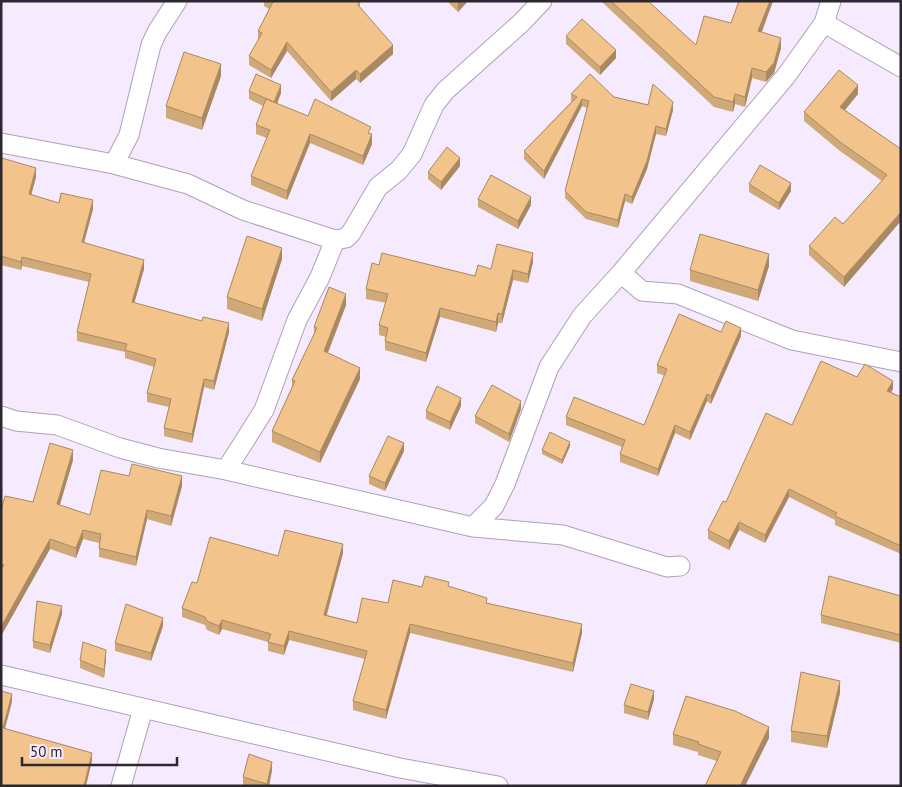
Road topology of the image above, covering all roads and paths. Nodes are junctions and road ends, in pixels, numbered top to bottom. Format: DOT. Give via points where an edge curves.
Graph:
graph roads {
  1 [pos="177,1"];
  2 [pos="542,1"];
  3 [pos="831,1"];
  4 [pos="824,23"];
  5 [pos="901,67"];
  6 [pos="1,142"];
  7 [pos="114,164"];
  8 [pos="335,240"];
  9 [pos="621,273"];
  10 [pos="901,362"];
  11 [pos="1,416"];
  12 [pos="226,470"];
  13 [pos="473,527"];
  14 [pos="680,566"];
  15 [pos="1,675"];
  16 [pos="143,709"];
  17 [pos="121,786"];
  18 [pos="498,786"];
  1 -- 7 [label="street" via="151,45 129,135"];
  2 -- 8 [label="street" via="445,91 434,106 412,154 400,170 378,187 351,233 346,238"];
  3 -- 4 [label="street"];
  4 -- 5 [label="street"];
  4 -- 9 [label="street" via="786,76"];
  6 -- 7 [label="street"];
  7 -- 8 [label="street" via="195,187 243,210"];
  8 -- 12 [label="street" via="297,320 264,410"];
  9 -- 10 [label="street" via="642,291 678,294 792,340"];
  9 -- 13 [label="street" via="582,316 549,367 505,484 494,506"];
  11 -- 12 [label="street" via="58,425 120,448"];
  12 -- 13 [label="street"];
  13 -- 14 [label="street" via="563,535 667,567"];
  15 -- 16 [label="street"];
  16 -- 17 [label="street"];
  16 -- 18 [label="street" via="400,768"];
}
